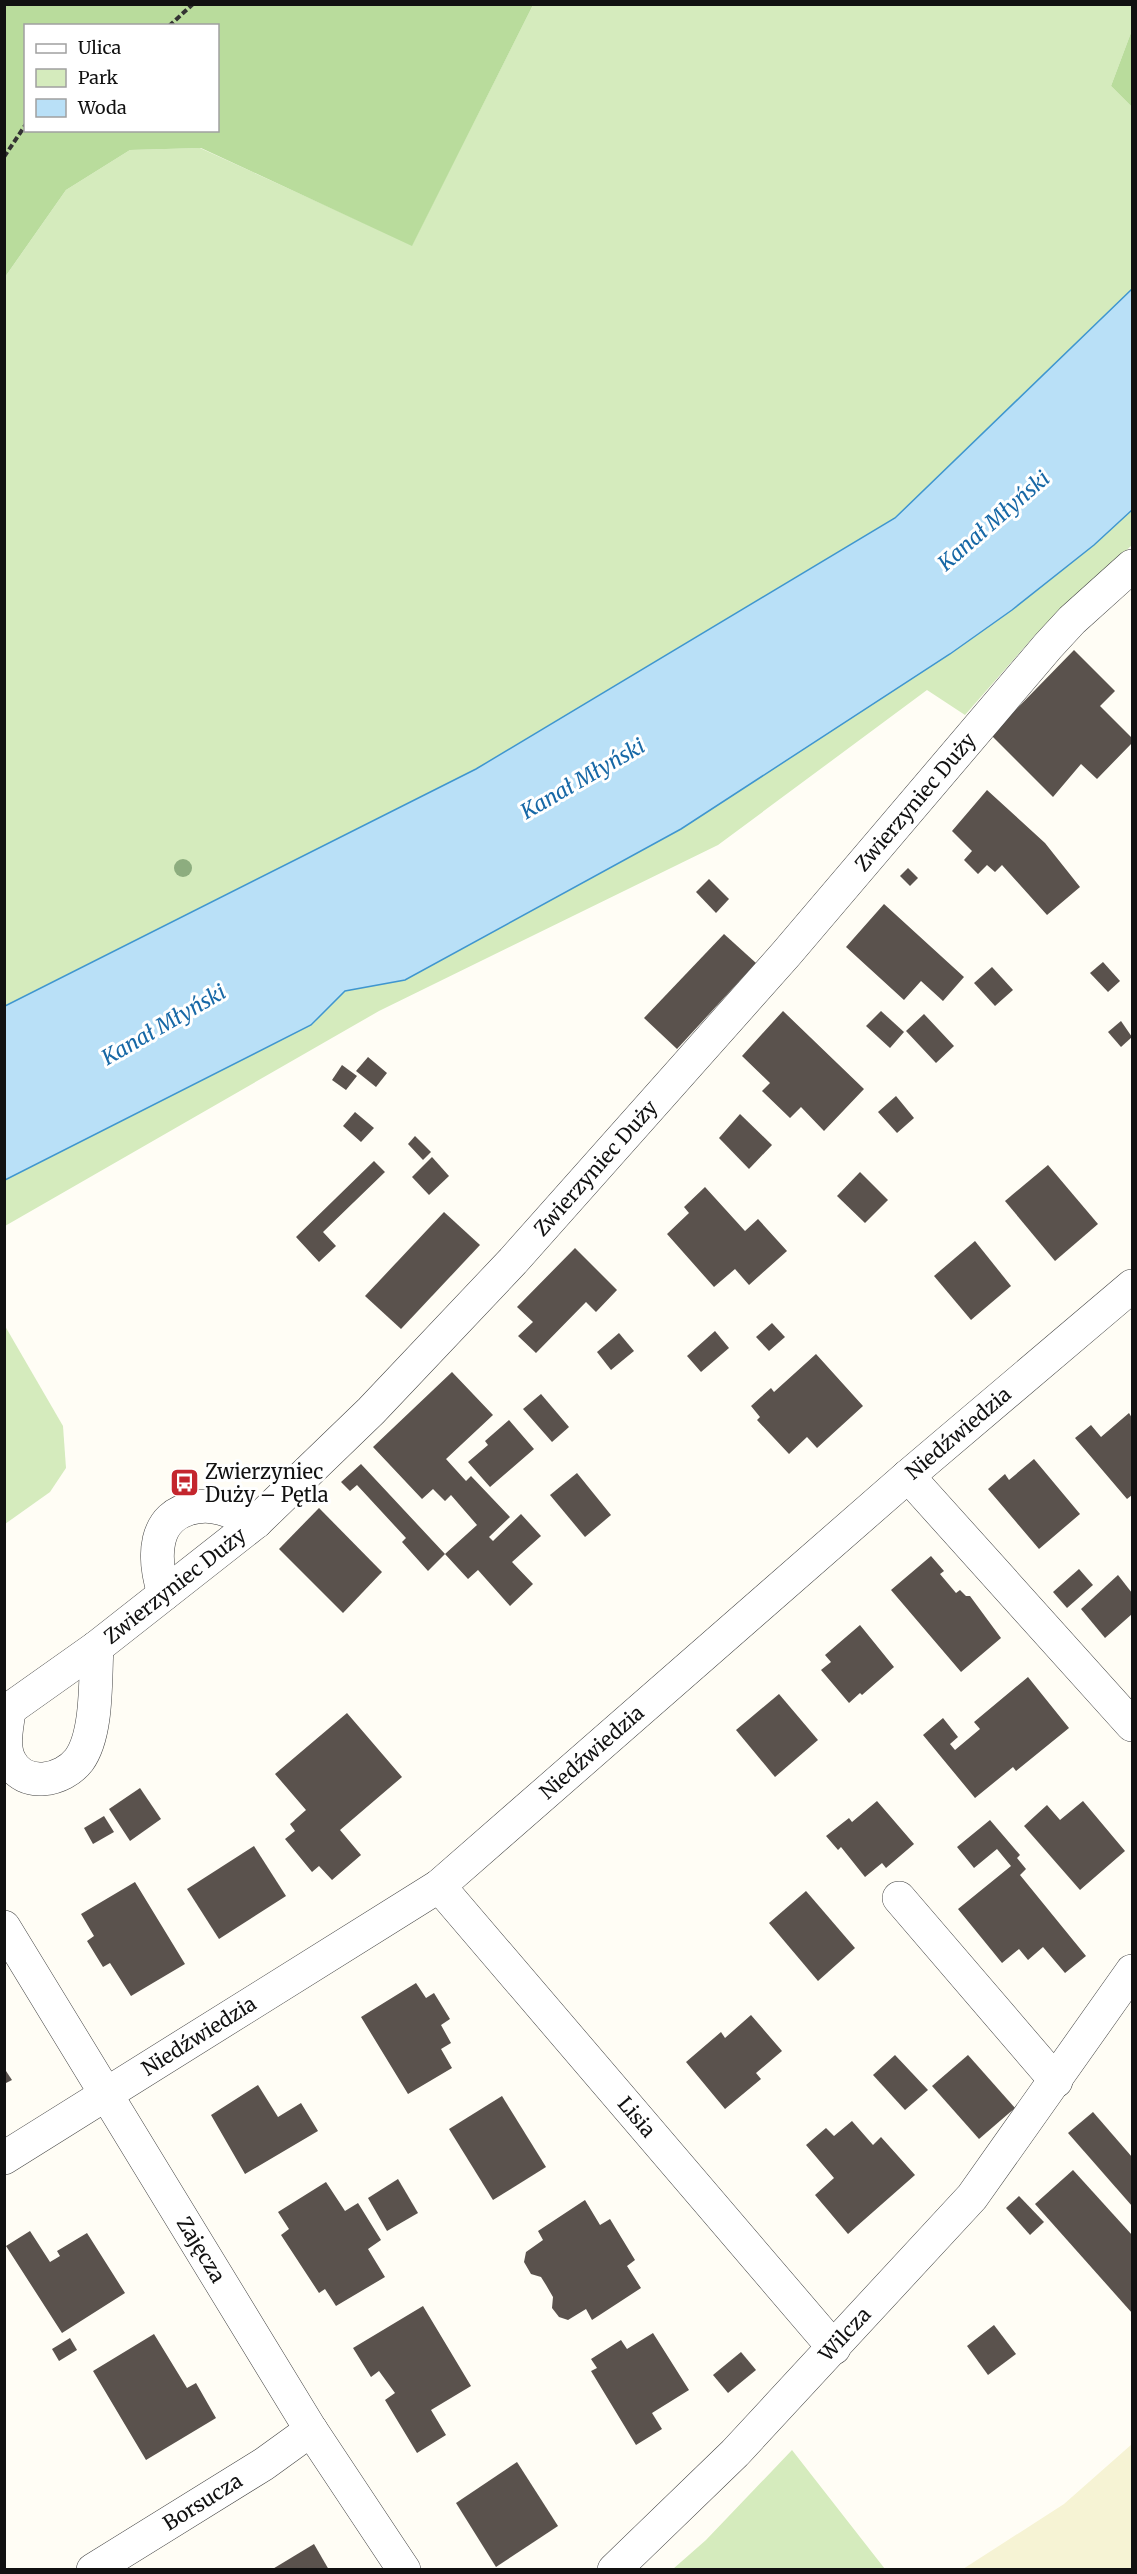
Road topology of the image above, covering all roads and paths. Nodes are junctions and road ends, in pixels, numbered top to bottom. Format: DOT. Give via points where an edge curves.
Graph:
graph roads {
  1 [pos="193,4"];
  2 [pos="170,24"];
  3 [pos="24,127"];
  4 [pos="4,157"];
  5 [pos="1132,566"];
  6 [pos="1132,1286"];
  7 [pos="908,1476"];
  8 [pos="256,1522"];
  9 [pos="164,1594"];
  10 [pos="97,1647"];
  11 [pos="7,1712"];
  12 [pos="1132,1725"];
  13 [pos="439,1886"];
  14 [pos="899,1898"];
  15 [pos="4,1927"];
  16 [pos="1132,1971"];
  17 [pos="1056,2081"];
  18 [pos="108,2094"];
  19 [pos="4,2158"];
  20 [pos="834,2348"];
  21 [pos="310,2430"];
  22 [pos="93,2570"];
  23 [pos="404,2570"];
  24 [pos="614,2570"];
  1 -- 2 [label="path"];
  3 -- 4 [label="path"];
  5 -- 8 [label="street, Zwierzyniec Duży" via="1048,646 794,945 513,1260 371,1411"];
  6 -- 7 [label="street, Niedźwiedzia"];
  7 -- 12 [label="street"];
  7 -- 13 [label="street, Niedźwiedzia"];
  8 -- 9 [label="street, Zwierzyniec Duży"];
  8 -- 9 [label="street" via="224,1509 198,1506 175,1514 161,1532 156,1552"];
  9 -- 10 [label="street, Zwierzyniec Duży"];
  10 -- 11 [label="street, Zwierzyniec Duży"];
  10 -- 11 [label="street" via="92,1728 80,1759 64,1774 44,1780 24,1775 10,1762 5,1742"];
  13 -- 18 [label="street, Niedźwiedzia"];
  13 -- 20 [label="street, Lisia"];
  14 -- 17 [label="street"];
  15 -- 18 [label="street, Zajęcza"];
  16 -- 17 [label="street, Wilcza"];
  17 -- 20 [label="street, Wilcza" via="972,2197"];
  18 -- 19 [label="street, Niedźwiedzia"];
  18 -- 21 [label="street, Zajęcza"];
  20 -- 24 [label="street, Wilcza" via="735,2453"];
  21 -- 22 [label="street, Borsucza" via="264,2464"];
  21 -- 23 [label="street, Zajęcza"];
}
